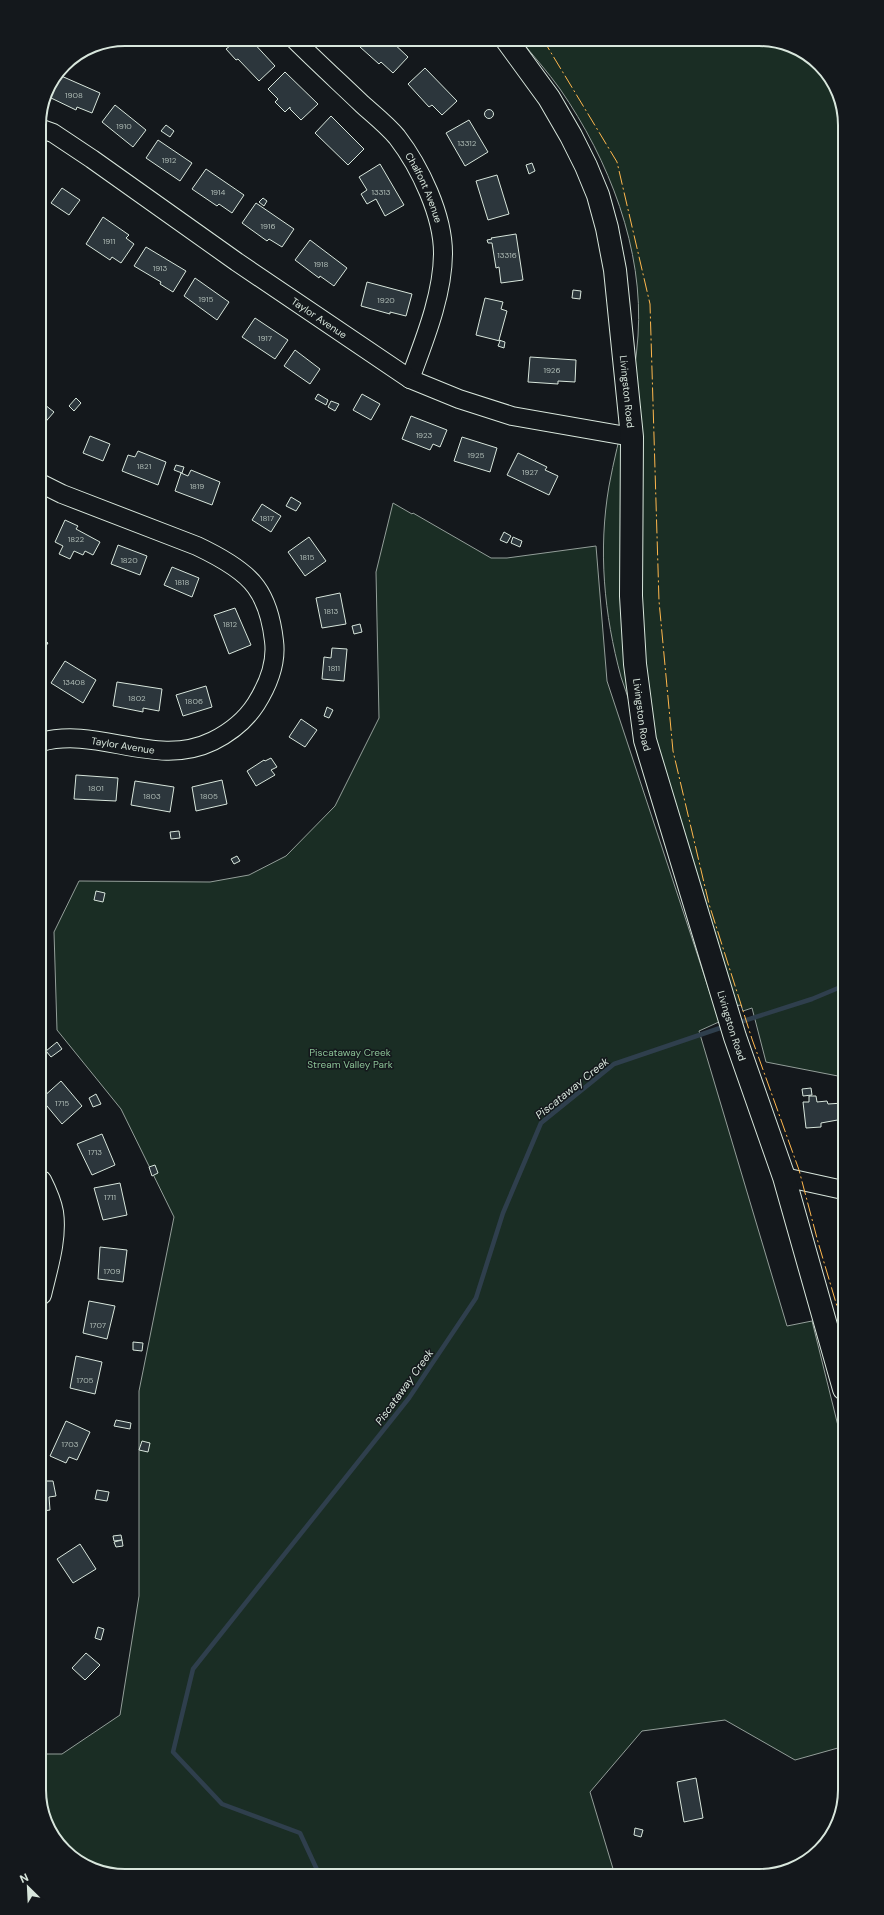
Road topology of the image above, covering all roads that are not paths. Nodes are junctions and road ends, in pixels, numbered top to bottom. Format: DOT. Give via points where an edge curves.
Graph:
graph roads {
  1 [pos="301,46"];
  2 [pos="511,46"];
  3 [pos="46,130"];
  4 [pos="410,379"];
  5 [pos="632,437"];
  6 [pos="46,486"];
  7 [pos="46,741"];
  8 [pos="784,1177"];
  9 [pos="46,1189"];
  10 [pos="838,1189"];
  11 [pos="46,1276"];
  12 [pos="838,1368"];
  1 -- 4 [label="street, Chalfont Avenue" via="396,136 424,181 433,205 441,232 441,270 426,337"];
  2 -- 5 [label="main road, Livingston Road" via="550,98 586,166 598,195 615,270"];
  3 -- 4 [label="street, Taylor Avenue" via="92,159 237,262"];
  4 -- 5 [label="street, Taylor Avenue" via="459,399 512,416"];
  5 -- 8 [label="main road, Livingston Road" via="631,596 635,664 645,740 735,1036"];
  6 -- 7 [label="street, Taylor Avenue" via="218,556 256,587 269,616 275,647 268,682 251,710 231,731 206,744 189,750 169,751 70,737"];
  8 -- 10 [label="street"];
  8 -- 12 [label="main road, Livingston Road"];
  9 -- 11 [label="street" via="55,1223"];
}
